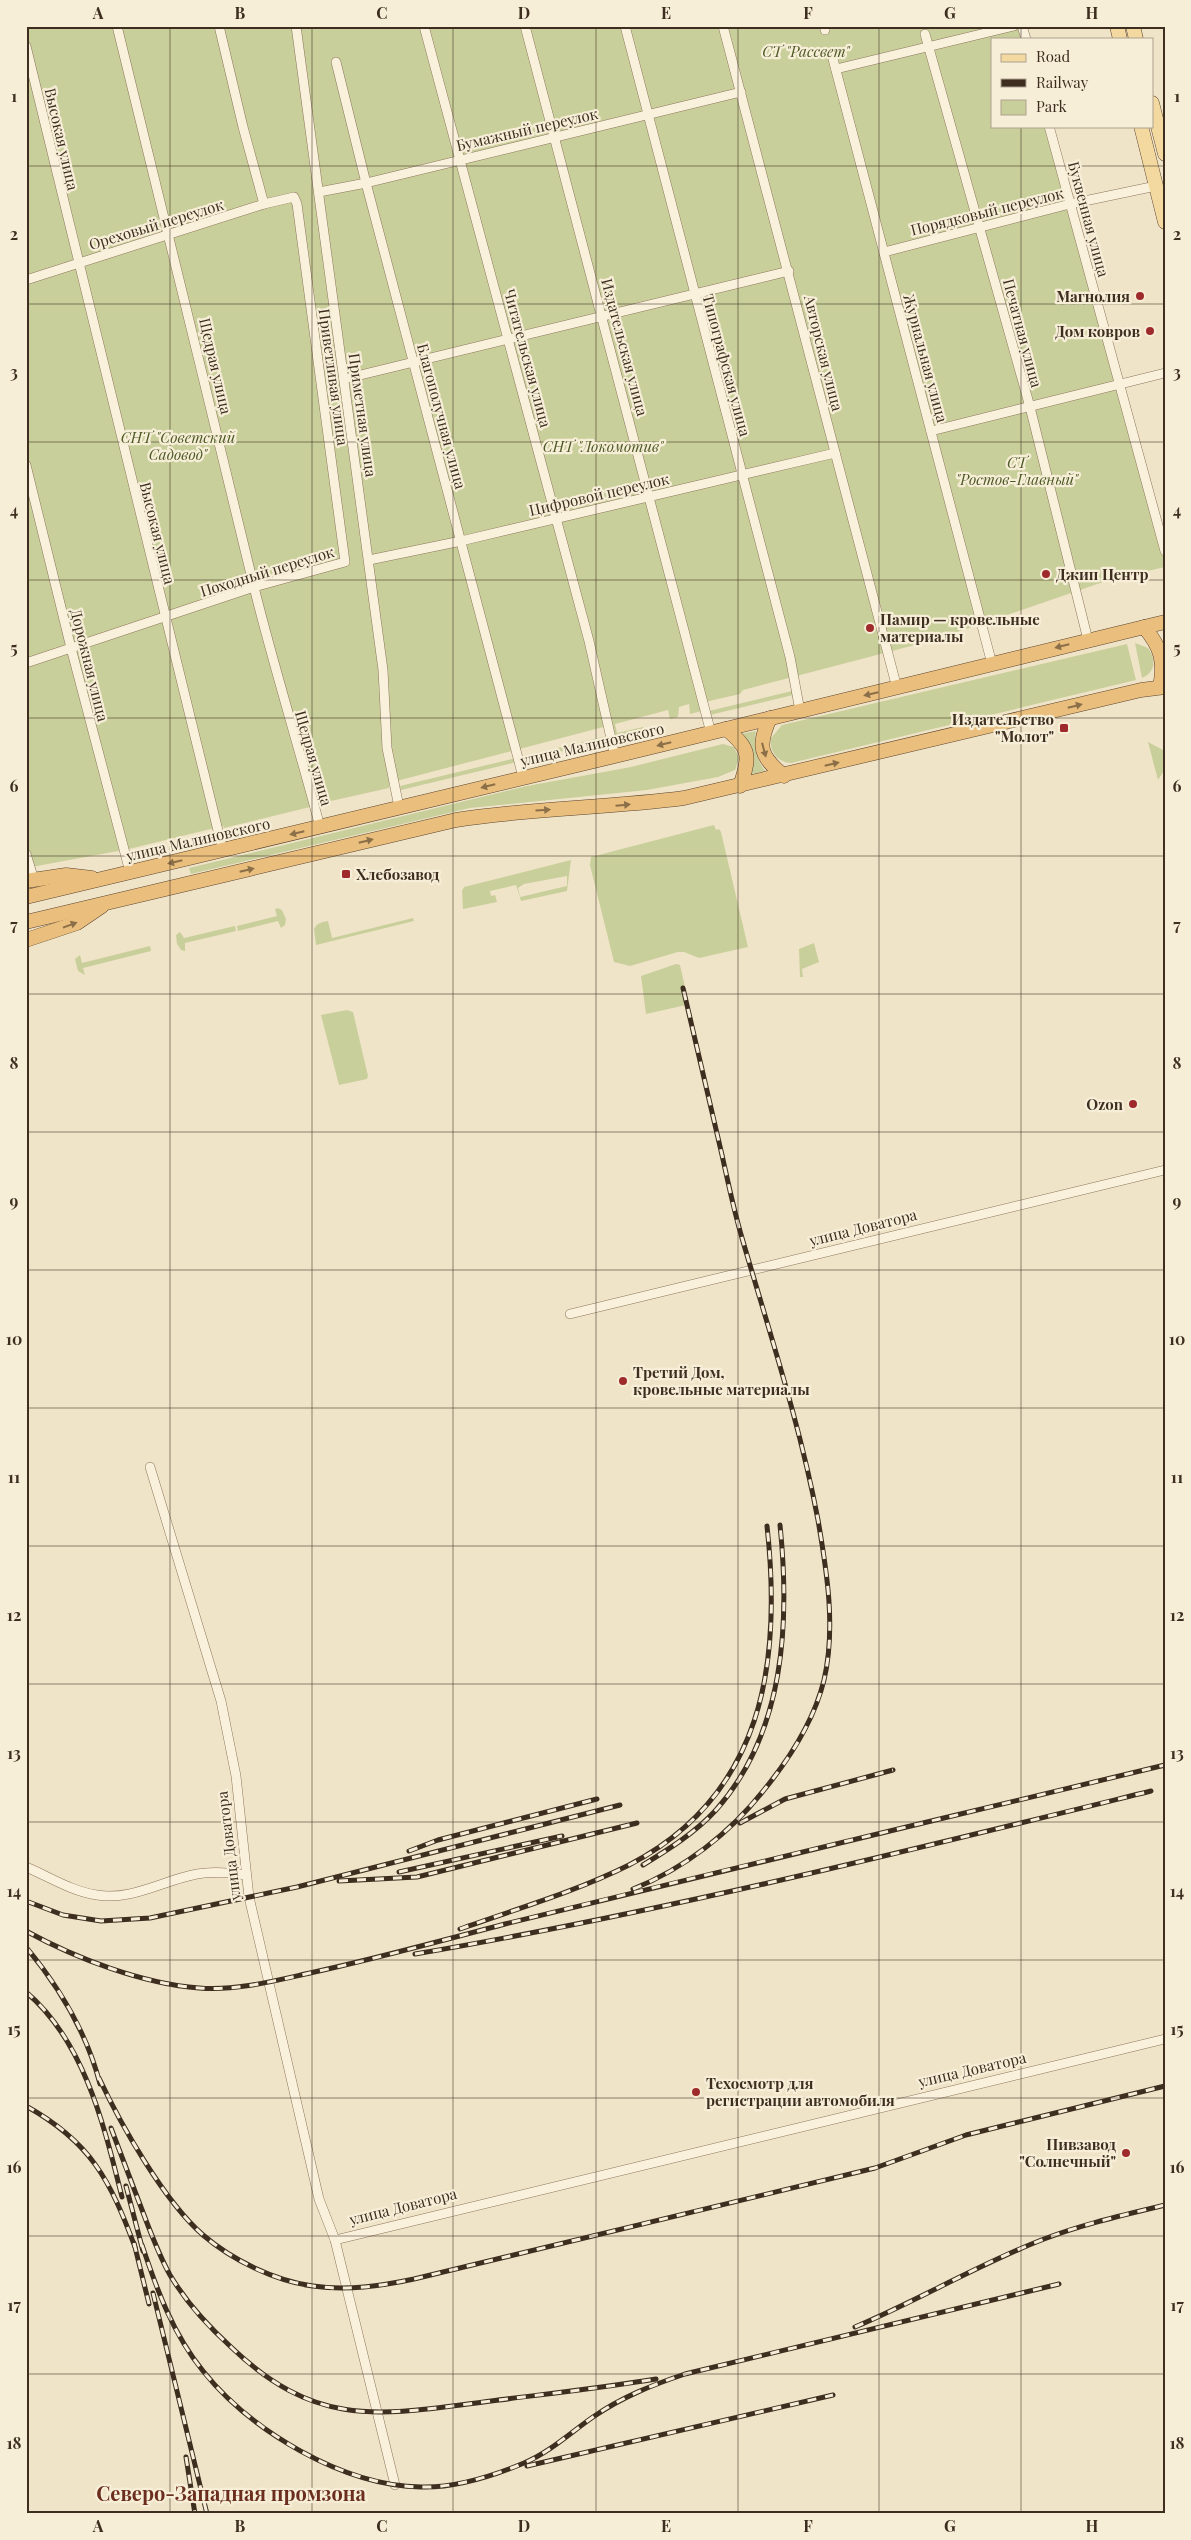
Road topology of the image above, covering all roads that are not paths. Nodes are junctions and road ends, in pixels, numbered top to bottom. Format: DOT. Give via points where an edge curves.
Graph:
graph roads {
  1 [pos="117,26"];
  2 [pos="219,26"];
  3 [pos="296,26"];
  4 [pos="424,26"];
  5 [pos="525,26"];
  6 [pos="625,26"];
  7 [pos="724,26"];
  8 [pos="1014,26"];
  9 [pos="1022,26"];
  10 [pos="1116,26"];
  11 [pos="926,34"];
  12 [pos="1026,38"];
  13 [pos="1120,38"];
  14 [pos="26,46"];
  15 [pos="928,47"];
  16 [pos="833,59"];
  17 [pos="336,62"];
  18 [pos="836,69"];
  19 [pos="740,92"];
  20 [pos="1154,111"];
  21 [pos="648,115"];
  22 [pos="1050,128"];
  23 [pos="1142,128"];
  24 [pos="555,138"];
  25 [pos="1165,154"];
  26 [pos="459,159"];
  27 [pos="366,183"];
  28 [pos="1156,186"];
  29 [pos="319,192"];
  30 [pos="294,197"];
  31 [pos="264,204"];
  32 [pos="1070,204"];
  33 [pos="1165,222"];
  34 [pos="980,227"];
  35 [pos="170,235"];
  36 [pos="884,252"];
  37 [pos="78,263"];
  38 [pos="789,271"];
  39 [pos="26,280"];
  40 [pos="694,294"];
  41 [pos="602,316"];
  42 [pos="509,339"];
  43 [pos="413,362"];
  44 [pos="1165,373"];
  45 [pos="344,379"];
  46 [pos="1120,384"];
  47 [pos="1030,408"];
  48 [pos="931,432"];
  49 [pos="835,453"];
  50 [pos="26,465"];
  51 [pos="742,475"];
  52 [pos="650,497"];
  53 [pos="556,518"];
  54 [pos="461,541"];
  55 [pos="1165,552"];
  56 [pos="369,560"];
  57 [pos="345,562"];
  58 [pos="254,587"];
  59 [pos="164,617"];
  60 [pos="1165,622"];
  61 [pos="1144,627"];
  62 [pos="1088,640"];
  63 [pos="71,648"];
  64 [pos="26,663"];
  65 [pos="992,664"];
  66 [pos="1162,687"];
  67 [pos="897,688"];
  68 [pos="800,711"];
  69 [pos="770,718"];
  70 [pos="726,729"];
  71 [pos="711,733"];
  72 [pos="615,756"];
  73 [pos="784,776"];
  74 [pos="524,777"];
  75 [pos="740,786"];
  76 [pos="399,807"];
  77 [pos="320,827"];
  78 [pos="223,851"];
  79 [pos="26,854"];
  80 [pos="130,872"];
  81 [pos="102,879"];
  82 [pos="30,880"];
  83 [pos="26,897"];
  84 [pos="109,902"];
  85 [pos="26,922"];
  86 [pos="26,940"];
  87 [pos="1165,1170"];
  88 [pos="570,1314"];
  89 [pos="150,1467"];
  90 [pos="26,1867"];
  91 [pos="246,1875"];
  92 [pos="1165,2039"];
  93 [pos="335,2240"];
  94 [pos="395,2485"];
  1 -- 35 [label="street, Щедрая улица"];
  2 -- 31 [label="street"];
  3 -- 29 [label="street, Приметная улица"];
  4 -- 26 [label="street, Читательская улица"];
  5 -- 24 [label="street, Издательская улица"];
  6 -- 21 [label="street, Типографская улица"];
  7 -- 19 [label="street, Авторская улица"];
  8 -- 15 [label="street"];
  9 -- 12 [label="street"];
  10 -- 13 [label="main road"];
  11 -- 15 [label="street, Печатная улица"];
  14 -- 37 [label="street, Высокая улица"];
  15 -- 18 [label="street"];
  15 -- 34 [label="street, Печатная улица"];
  16 -- 18 [label="street, Журнальная улица"];
  17 -- 27 [label="street, Благополучная улица"];
  18 -- 36 [label="street, Журнальная улица"];
  19 -- 21 [label="street, Бумажный переулок"];
  19 -- 38 [label="street, Авторская улица"];
  20 -- 25 [label="main road"];
  21 -- 24 [label="street, Бумажный переулок"];
  21 -- 40 [label="street, Типографская улица"];
  22 -- 32 [label="street, Буквенная улица"];
  23 -- 28 [label="main road"];
  24 -- 26 [label="street, Бумажный переулок"];
  24 -- 41 [label="street, Издательская улица"];
  26 -- 27 [label="street, Бумажный переулок"];
  26 -- 42 [label="street, Читательская улица"];
  27 -- 29 [label="street, Бумажный переулок"];
  27 -- 43 [label="street, Благополучная улица"];
  28 -- 32 [label="street, Порядковый переулок"];
  28 -- 33 [label="main road"];
  29 -- 45 [label="street, Приметная улица"];
  30 -- 31 [label="street, Ореховый переулок"];
  30 -- 57 [label="street, Приветливая улица"];
  31 -- 35 [label="street, Ореховый переулок"];
  32 -- 34 [label="street, Порядковый переулок"];
  32 -- 46 [label="street, Буквенная улица"];
  34 -- 36 [label="street, Порядковый переулок"];
  34 -- 47 [label="street, Печатная улица"];
  35 -- 37 [label="street, Ореховый переулок"];
  35 -- 58 [label="street, Щедрая улица"];
  36 -- 48 [label="street, Журнальная улица"];
  37 -- 39 [label="street, Ореховый переулок"];
  37 -- 59 [label="street, Высокая улица"];
  38 -- 40 [label="street"];
  38 -- 49 [label="street, Авторская улица"];
  40 -- 41 [label="street"];
  40 -- 51 [label="street, Типографская улица"];
  41 -- 42 [label="street"];
  41 -- 52 [label="street, Издательская улица"];
  42 -- 43 [label="street"];
  42 -- 53 [label="street, Читательская улица"];
  43 -- 45 [label="street"];
  43 -- 54 [label="street, Благополучная улица"];
  44 -- 46 [label="street"];
  45 -- 56 [label="street, Приметная улица"];
  46 -- 47 [label="street"];
  46 -- 55 [label="street, Буквенная улица"];
  47 -- 48 [label="street"];
  47 -- 62 [label="street, Печатная улица"];
  48 -- 65 [label="street, Журнальная улица"];
  49 -- 51 [label="street, Цифровой переулок"];
  49 -- 67 [label="street, Авторская улица"];
  50 -- 63 [label="street, Дорожная улица"];
  51 -- 52 [label="street, Цифровой переулок"];
  51 -- 68 [label="street, Типографская улица" via="790,657"];
  52 -- 53 [label="street, Цифровой переулок"];
  52 -- 71 [label="street, Издательская улица"];
  53 -- 54 [label="street, Цифровой переулок"];
  53 -- 72 [label="street, Читательская улица"];
  54 -- 56 [label="street, Цифровой переулок"];
  54 -- 74 [label="street, Благополучная улица"];
  56 -- 76 [label="street, Приметная улица" via="383,670 387,748"];
  57 -- 58 [label="street, Походный переулок"];
  58 -- 59 [label="street, Походный переулок"];
  58 -- 77 [label="street, Щедрая улица"];
  59 -- 63 [label="street, Походный переулок"];
  59 -- 78 [label="street, Высокая улица"];
  60 -- 61 [label="highway, улица Малиновского"];
  61 -- 62 [label="highway, улица Малиновского"];
  61 -- 66 [label="highway" via="1163,657"];
  62 -- 65 [label="highway, улица Малиновского, one-way"];
  63 -- 64 [label="street, Походный переулок"];
  63 -- 80 [label="street, Дорожная улица"];
  65 -- 67 [label="highway, улица Малиновского"];
  73 -- 66 [label="highway, one-way"];
  67 -- 68 [label="highway, улица Малиновского, one-way"];
  68 -- 69 [label="highway, улица Малиновского"];
  69 -- 70 [label="highway, улица Малиновского"];
  69 -- 73 [label="highway, one-way" via="762,749 770,764"];
  70 -- 71 [label="highway, улица Малиновского"];
  70 -- 75 [label="highway" via="742,743 747,756"];
  71 -- 72 [label="highway, улица Малиновского, one-way"];
  72 -- 74 [label="highway, улица Малиновского"];
  73 -- 75 [label="highway"];
  74 -- 76 [label="highway, улица Малиновского, one-way"];
  84 -- 75 [label="highway, one-way" via="456,820 658,801"];
  76 -- 77 [label="highway, улица Малиновского"];
  77 -- 78 [label="highway, улица Малиновского, one-way"];
  78 -- 80 [label="highway, улица Малиновского, one-way"];
  79 -- 82 [label="street"];
  80 -- 81 [label="highway, улица Малиновского"];
  81 -- 82 [label="highway" via="72,875"];
  81 -- 83 [label="highway, улица Малиновского"];
  84 -- 85 [label="highway"];
  86 -- 84 [label="highway, one-way" via="77,923"];
  87 -- 88 [label="street, улица Доватора"];
  89 -- 91 [label="street, улица Доватора" via="221,1701 236,1776"];
  90 -- 91 [label="street" via="96,1895 112,1896 127,1895 198,1874"];
  91 -- 93 [label="street, улица Доватора" via="319,2199"];
  92 -- 93 [label="street, улица Доватора"];
  93 -- 94 [label="street"];
}
